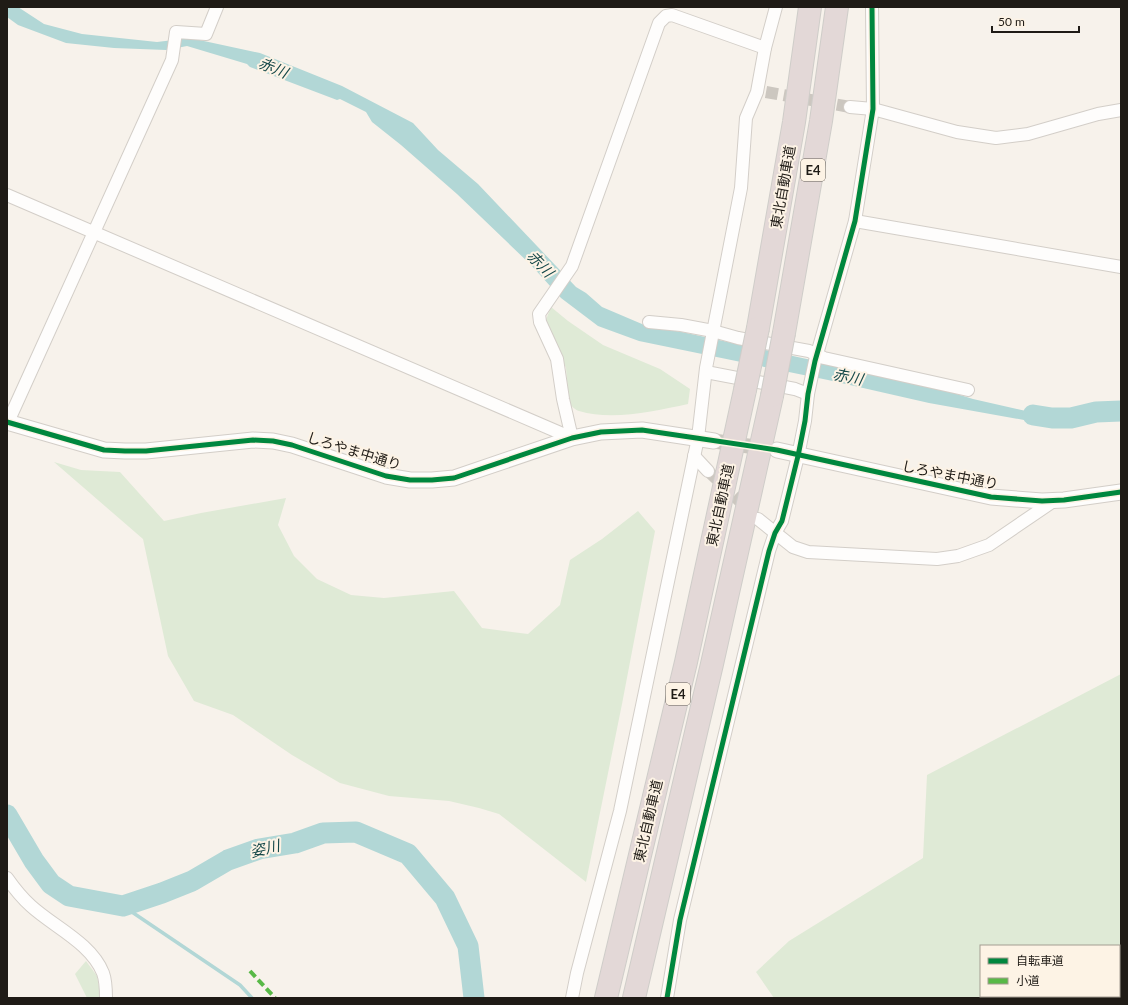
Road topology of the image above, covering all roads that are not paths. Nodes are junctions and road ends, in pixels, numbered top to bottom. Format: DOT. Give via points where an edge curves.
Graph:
graph roads {
  1 [pos="217,7"];
  2 [pos="776,7"];
  3 [pos="810,7"];
  4 [pos="837,7"];
  5 [pos="872,7"];
  6 [pos="765,48"];
  7 [pos="850,107"];
  8 [pos="873,110"];
  9 [pos="1121,110"];
  10 [pos="7,195"];
  11 [pos="855,221"];
  12 [pos="94,233"];
  13 [pos="1121,267"];
  14 [pos="649,322"];
  15 [pos="713,333"];
  16 [pos="816,358"];
  17 [pos="706,370"];
  18 [pos="968,390"];
  19 [pos="808,394"];
  20 [pos="7,422"];
  21 [pos="572,438"];
  22 [pos="698,438"];
  23 [pos="714,441"];
  24 [pos="777,450"];
  25 [pos="694,456"];
  26 [pos="798,456"];
  27 [pos="708,471"];
  28 [pos="1121,492"];
  29 [pos="1055,500"];
  30 [pos="758,519"];
  31 [pos="775,533"];
  32 [pos="7,878"];
  33 [pos="106,998"];
  34 [pos="572,998"];
  35 [pos="606,998"];
  36 [pos="634,998"];
  37 [pos="667,998"];
  1 -- 12 [label="street" via="206,34 176,32 172,60"];
  2 -- 6 [label="street"];
  3 -- 35 [label="highway, 東北自動車道 / E4, bridge" via="794,122 758,328 686,662"];
  4 -- 36 [label="highway, 東北自動車道 / E4, bridge" via="820,129 772,396"];
  5 -- 8 [label="street"];
  6 -- 15 [label="street" via="761,92 746,118 741,188"];
  6 -- 21 [label="street" via="672,15 666,16 659,23 572,266 539,314 540,322 557,359"];
  7 -- 8 [label="street"];
  8 -- 9 [label="street" via="957,132 996,138 1028,134"];
  8 -- 11 [label="street"];
  10 -- 12 [label="street"];
  11 -- 13 [label="street"];
  11 -- 16 [label="street"];
  12 -- 20 [label="street"];
  12 -- 21 [label="street"];
  14 -- 15 [label="street" via="680,325"];
  15 -- 16 [label="street" via="809,351"];
  15 -- 17 [label="street"];
  16 -- 18 [label="street"];
  16 -- 19 [label="street"];
  17 -- 19 [label="street"];
  17 -- 22 [label="street"];
  19 -- 26 [label="street"];
  20 -- 21 [label="street, しろやま中通り" via="104,450 146,451 253,440 273,441 386,476 410,480 454,478"];
  21 -- 22 [label="street, しろやま中通り" via="624,430"];
  22 -- 23 [label="street, しろやま中通り"];
  22 -- 25 [label="street"];
  24 -- 26 [label="street, しろやま中通り"];
  25 -- 27 [label="street"];
  25 -- 34 [label="street" via="620,811"];
  26 -- 29 [label="street, しろやま中通り" via="991,497"];
  26 -- 31 [label="street" via="782,521"];
  28 -- 29 [label="street, しろやま中通り"];
  29 -- 31 [label="street" via="989,545 958,556 937,559 808,552 793,547"];
  30 -- 31 [label="street"];
  31 -- 37 [label="street" via="680,920"];
  32 -- 33 [label="street" via="31,906 66,932 92,956 103,973"];
}
